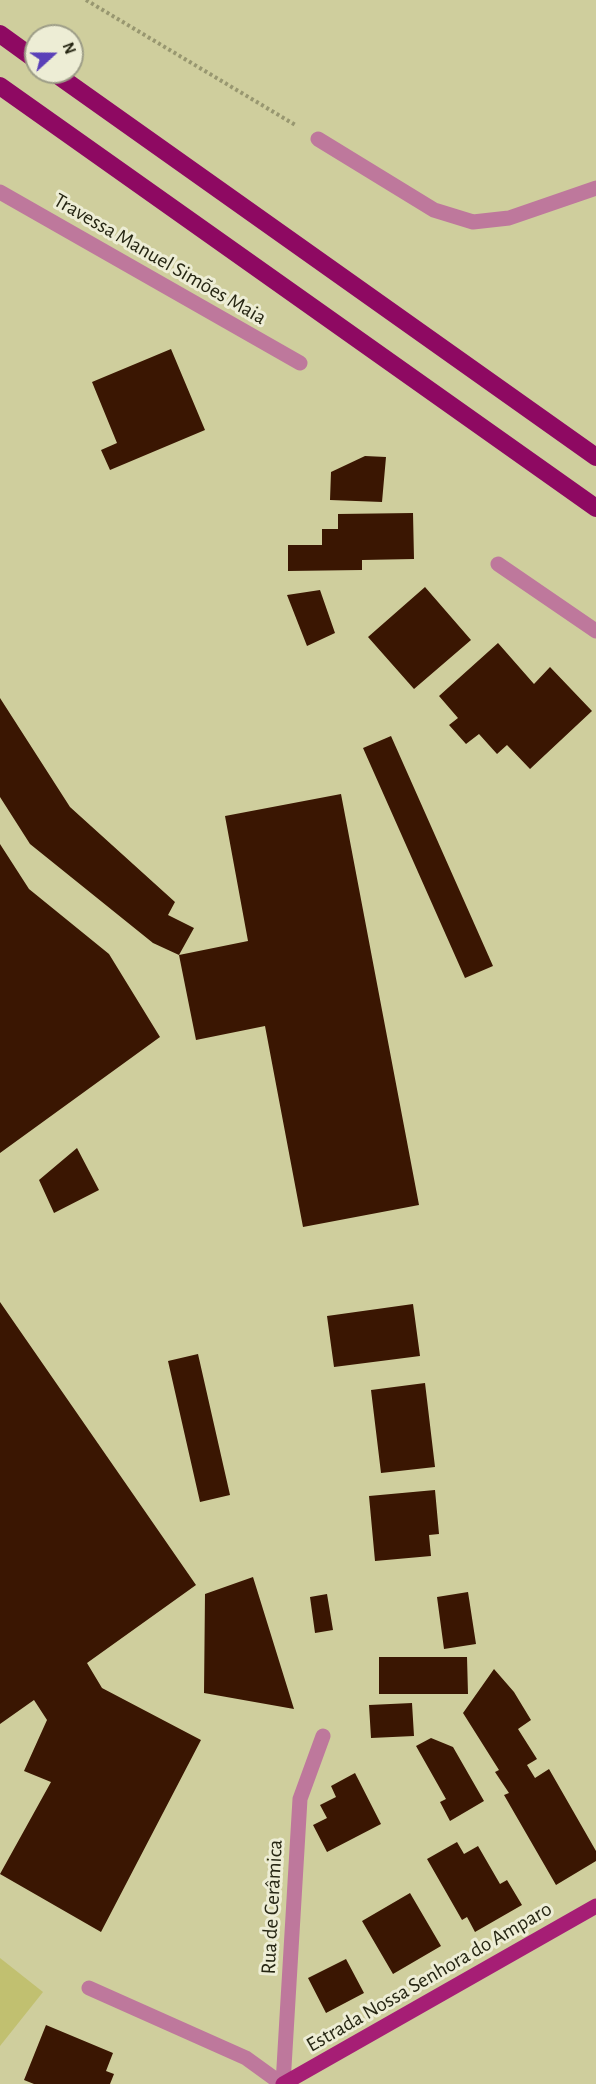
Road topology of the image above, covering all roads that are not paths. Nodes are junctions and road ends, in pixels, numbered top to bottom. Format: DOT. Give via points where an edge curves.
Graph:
graph roads {
  1 [pos="0,34"];
  2 [pos="24,51"];
  3 [pos="70,84"];
  4 [pos="0,86"];
  5 [pos="318,139"];
  6 [pos="596,188"];
  7 [pos="0,192"];
  8 [pos="300,363"];
  9 [pos="596,457"];
  10 [pos="596,508"];
  11 [pos="498,564"];
  12 [pos="596,631"];
  13 [pos="323,1736"];
  14 [pos="596,1906"];
  15 [pos="89,1989"];
  16 [pos="283,2084"];
  1 -- 2 [label="highway"];
  3 -- 9 [label="highway"];
  4 -- 10 [label="highway"];
  5 -- 6 [label="street" via="434,210 473,222 509,218"];
  7 -- 8 [label="street, Travessa Manuel Simões Maia"];
  11 -- 12 [label="street"];
  13 -- 16 [label="street, Rua de Cerâmica" via="300,1799"];
  14 -- 16 [label="main road, Estrada Nossa Senhora do Amparo"];
  15 -- 16 [label="street" via="246,2058"];
}
